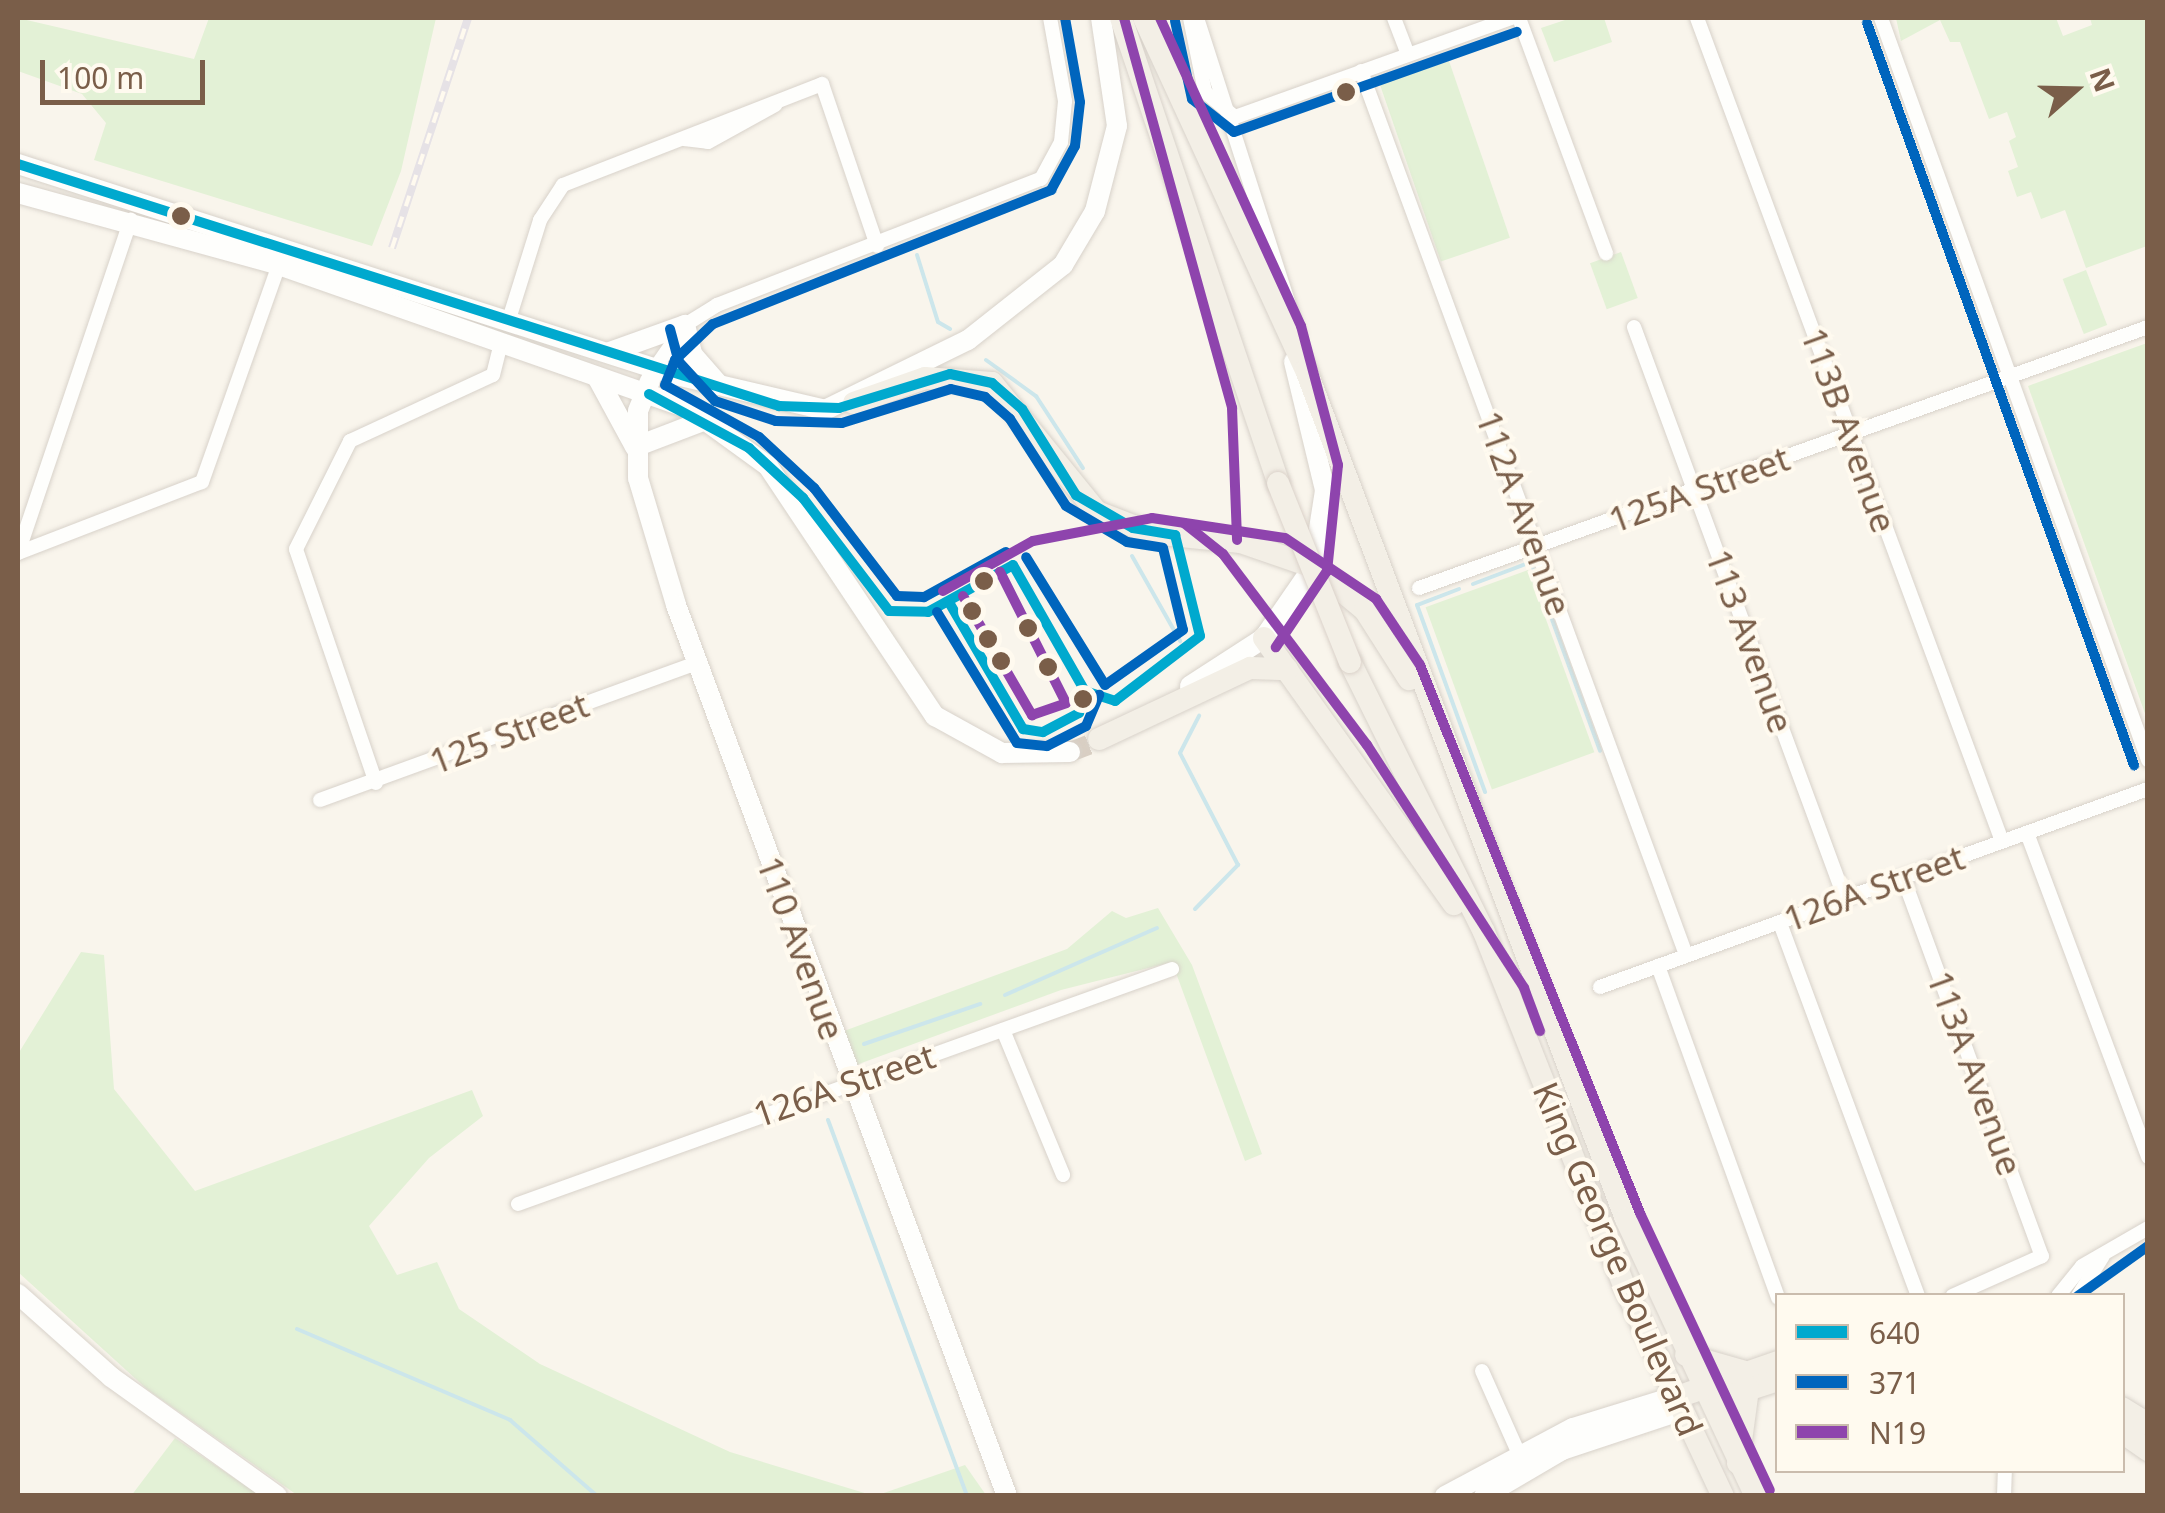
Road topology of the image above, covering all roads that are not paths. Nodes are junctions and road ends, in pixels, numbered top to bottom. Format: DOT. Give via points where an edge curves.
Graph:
graph roads {
  1 [pos="1050,18"];
  2 [pos="1101,18"];
  3 [pos="1121,18"];
  4 [pos="1144,18"];
  5 [pos="1194,18"];
  6 [pos="1394,18"];
  7 [pos="1516,18"];
  8 [pos="1697,18"];
  9 [pos="1881,18"];
  10 [pos="1408,54"];
  11 [pos="1361,72"];
  12 [pos="1220,76"];
  13 [pos="1274,102"];
  14 [pos="1235,117"];
  15 [pos="18,164"];
  16 [pos="18,193"];
  17 [pos="131,220"];
  18 [pos="877,246"];
  19 [pos="1606,253"];
  20 [pos="279,265"];
  21 [pos="510,316"];
  22 [pos="685,325"];
  23 [pos="1634,327"];
  24 [pos="2148,328"];
  25 [pos="1287,330"];
  26 [pos="501,344"];
  27 [pos="610,352"];
  28 [pos="655,368"];
  29 [pos="1306,370"];
  30 [pos="2008,376"];
  31 [pos="597,377"];
  32 [pos="725,390"];
  33 [pos="646,392"];
  34 [pos="854,403"];
  35 [pos="708,419"];
  36 [pos="1851,434"];
  37 [pos="635,447"];
  38 [pos="1695,491"];
  39 [pos="1537,548"];
  40 [pos="18,553"];
  41 [pos="1313,567"];
  42 [pos="1419,588"];
  43 [pos="1264,638"];
  44 [pos="696,662"];
  45 [pos="1288,669"];
  46 [pos="1095,742"];
  47 [pos="1070,752"];
  48 [pos="2148,760"];
  49 [pos="376,783"];
  50 [pos="2148,789"];
  51 [pos="320,800"];
  52 [pos="2027,832"];
  53 [pos="2002,841"];
  54 [pos="1903,877"];
  55 [pos="1845,899"];
  56 [pos="1780,923"];
  57 [pos="1686,955"];
  58 [pos="1528,963"];
  59 [pos="1658,966"];
  60 [pos="1172,969"];
  61 [pos="1600,986"];
  62 [pos="1511,996"];
  63 [pos="1003,1030"];
  64 [pos="849,1082"];
  65 [pos="2148,1157"];
  66 [pos="1063,1176"];
  67 [pos="518,1204"];
  68 [pos="2148,1228"];
  69 [pos="2103,1256"];
  70 [pos="1776,1293"];
  71 [pos="1917,1293"];
  72 [pos="1960,1293"];
  73 [pos="2061,1293"];
  74 [pos="2080,1293"];
  75 [pos="18,1294"];
  76 [pos="1686,1356"];
  77 [pos="1775,1364"];
  78 [pos="1482,1371"];
  79 [pos="1746,1380"];
  80 [pos="1775,1380"];
  81 [pos="1704,1396"];
  82 [pos="1676,1404"];
  83 [pos="2125,1410"];
  84 [pos="2148,1424"];
  85 [pos="2125,1434"];
  86 [pos="2148,1450"];
  87 [pos="1518,1454"];
  88 [pos="1738,1463"];
  89 [pos="277,1496"];
  90 [pos="1008,1496"];
  91 [pos="1446,1496"];
  92 [pos="1484,1496"];
  93 [pos="1723,1496"];
  94 [pos="1756,1496"];
  1 -- 18 [label="street" via="1064,70 1064,128 1050,168 1028,189"];
  2 -- 34 [label="main road" via="1117,126 1096,212 1063,265 993,325"];
  3 -- 62 [label="main road, King George Boulevard, bridge" via="1278,483 1350,662"];
  4 -- 25 [label="main road, King George Boulevard"];
  5 -- 12 [label="street"];
  5 -- 14 [label="street" via="1205,92"];
  6 -- 10 [label="street"];
  7 -- 10 [label="street"];
  7 -- 19 [label="street"];
  8 -- 36 [label="street, 113B Avenue"];
  9 -- 30 [label="street"];
  10 -- 11 [label="street"];
  11 -- 13 [label="street"];
  11 -- 39 [label="street, 112A Avenue"];
  12 -- 13 [label="street" via="1241,99"];
  12 -- 14 [label="street"];
  13 -- 14 [label="street"];
  14 -- 29 [label="street"];
  15 -- 21 [label="main road"];
  16 -- 17 [label="main road"];
  17 -- 20 [label="main road"];
  17 -- 40 [label="street"];
  18 -- 21 [label="street" via="822,84 708,142 684,139 586,170 554,194"];
  18 -- 22 [label="street"];
  20 -- 26 [label="main road"];
  20 -- 40 [label="street" via="202,482"];
  21 -- 27 [label="main road"];
  22 -- 27 [label="main road"];
  22 -- 28 [label="street"];
  22 -- 32 [label="main road" via="692,354"];
  23 -- 38 [label="street, 113 Avenue"];
  24 -- 30 [label="street, 125A Street"];
  25 -- 29 [label="main road, King George Boulevard"];
  25 -- 41 [label="main road" via="1325,490"];
  26 -- 31 [label="main road"];
  26 -- 49 [label="street" via="493,375 350,441 296,549"];
  27 -- 28 [label="main road"];
  28 -- 32 [label="main road"];
  28 -- 33 [label="main road, 110 Avenue"];
  29 -- 58 [label="main road, King George Boulevard"];
  30 -- 36 [label="street, 125A Street"];
  30 -- 48 [label="street"];
  31 -- 33 [label="main road"];
  31 -- 37 [label="main road"];
  32 -- 34 [label="main road" via="806,410"];
  33 -- 35 [label="main road"];
  33 -- 37 [label="main road, 110 Avenue"];
  34 -- 41 [label="main road" via="925,378 992,383 1022,409 1076,495 1150,533 1241,542"];
  35 -- 37 [label="main road"];
  35 -- 47 [label="main road" via="768,466 934,716 1002,753"];
  36 -- 38 [label="street, 125A Street"];
  36 -- 53 [label="street, 113B Avenue"];
  37 -- 44 [label="main road, 110 Avenue"];
  38 -- 39 [label="street, 125A Street"];
  38 -- 55 [label="street, 113 Avenue"];
  39 -- 42 [label="street, 125A Street"];
  39 -- 57 [label="street, 112A Avenue"];
  41 -- 43 [label="main road"];
  41 -- 58 [label="main road" via="1365,610 1394,648"];
  43 -- 45 [label="main road"];
  43 -- 46 [label="main road"];
  44 -- 49 [label="street, 125 Street"];
  44 -- 64 [label="main road, 110 Avenue"];
  45 -- 46 [label="main road" via="1239,672"];
  45 -- 62 [label="main road" via="1370,776"];
  49 -- 51 [label="street, 125 Street"];
  50 -- 52 [label="street, 126A Street"];
  52 -- 53 [label="street, 126A Street"];
  52 -- 65 [label="street"];
  53 -- 54 [label="street, 126A Street"];
  54 -- 55 [label="street, 126A Street"];
  54 -- 72 [label="street, 113A Avenue" via="2042,1256 2034,1266"];
  55 -- 56 [label="street, 126A Street"];
  56 -- 57 [label="street, 126A Street"];
  56 -- 71 [label="street"];
  57 -- 59 [label="street, 126A Street"];
  58 -- 76 [label="main road, King George Boulevard"];
  59 -- 61 [label="street, 126A Street"];
  59 -- 70 [label="street"];
  60 -- 63 [label="street, 126A Street"];
  62 -- 82 [label="main road, King George Boulevard"];
  63 -- 64 [label="street, 126A Street"];
  63 -- 66 [label="street"];
  64 -- 67 [label="street, 126A Street"];
  64 -- 90 [label="main road, 110 Avenue"];
  68 -- 69 [label="street"];
  69 -- 73 [label="street"];
  69 -- 74 [label="street"];
  75 -- 89 [label="main road" via="125,1388"];
  76 -- 79 [label="main road"];
  76 -- 81 [label="main road, King George Boulevard"];
  77 -- 79 [label="main road"];
  78 -- 87 [label="street"];
  79 -- 80 [label="main road"];
  79 -- 81 [label="main road"];
  79 -- 88 [label="main road"];
  81 -- 82 [label="main road"];
  81 -- 88 [label="main road, King George Boulevard"];
  82 -- 87 [label="main road"];
  82 -- 92 [label="main road" via="1562,1450"];
  82 -- 93 [label="main road, King George Boulevard"];
  83 -- 84 [label="main road"];
  85 -- 86 [label="main road"];
  87 -- 91 [label="main road"];
  88 -- 94 [label="main road, King George Boulevard"];
}
